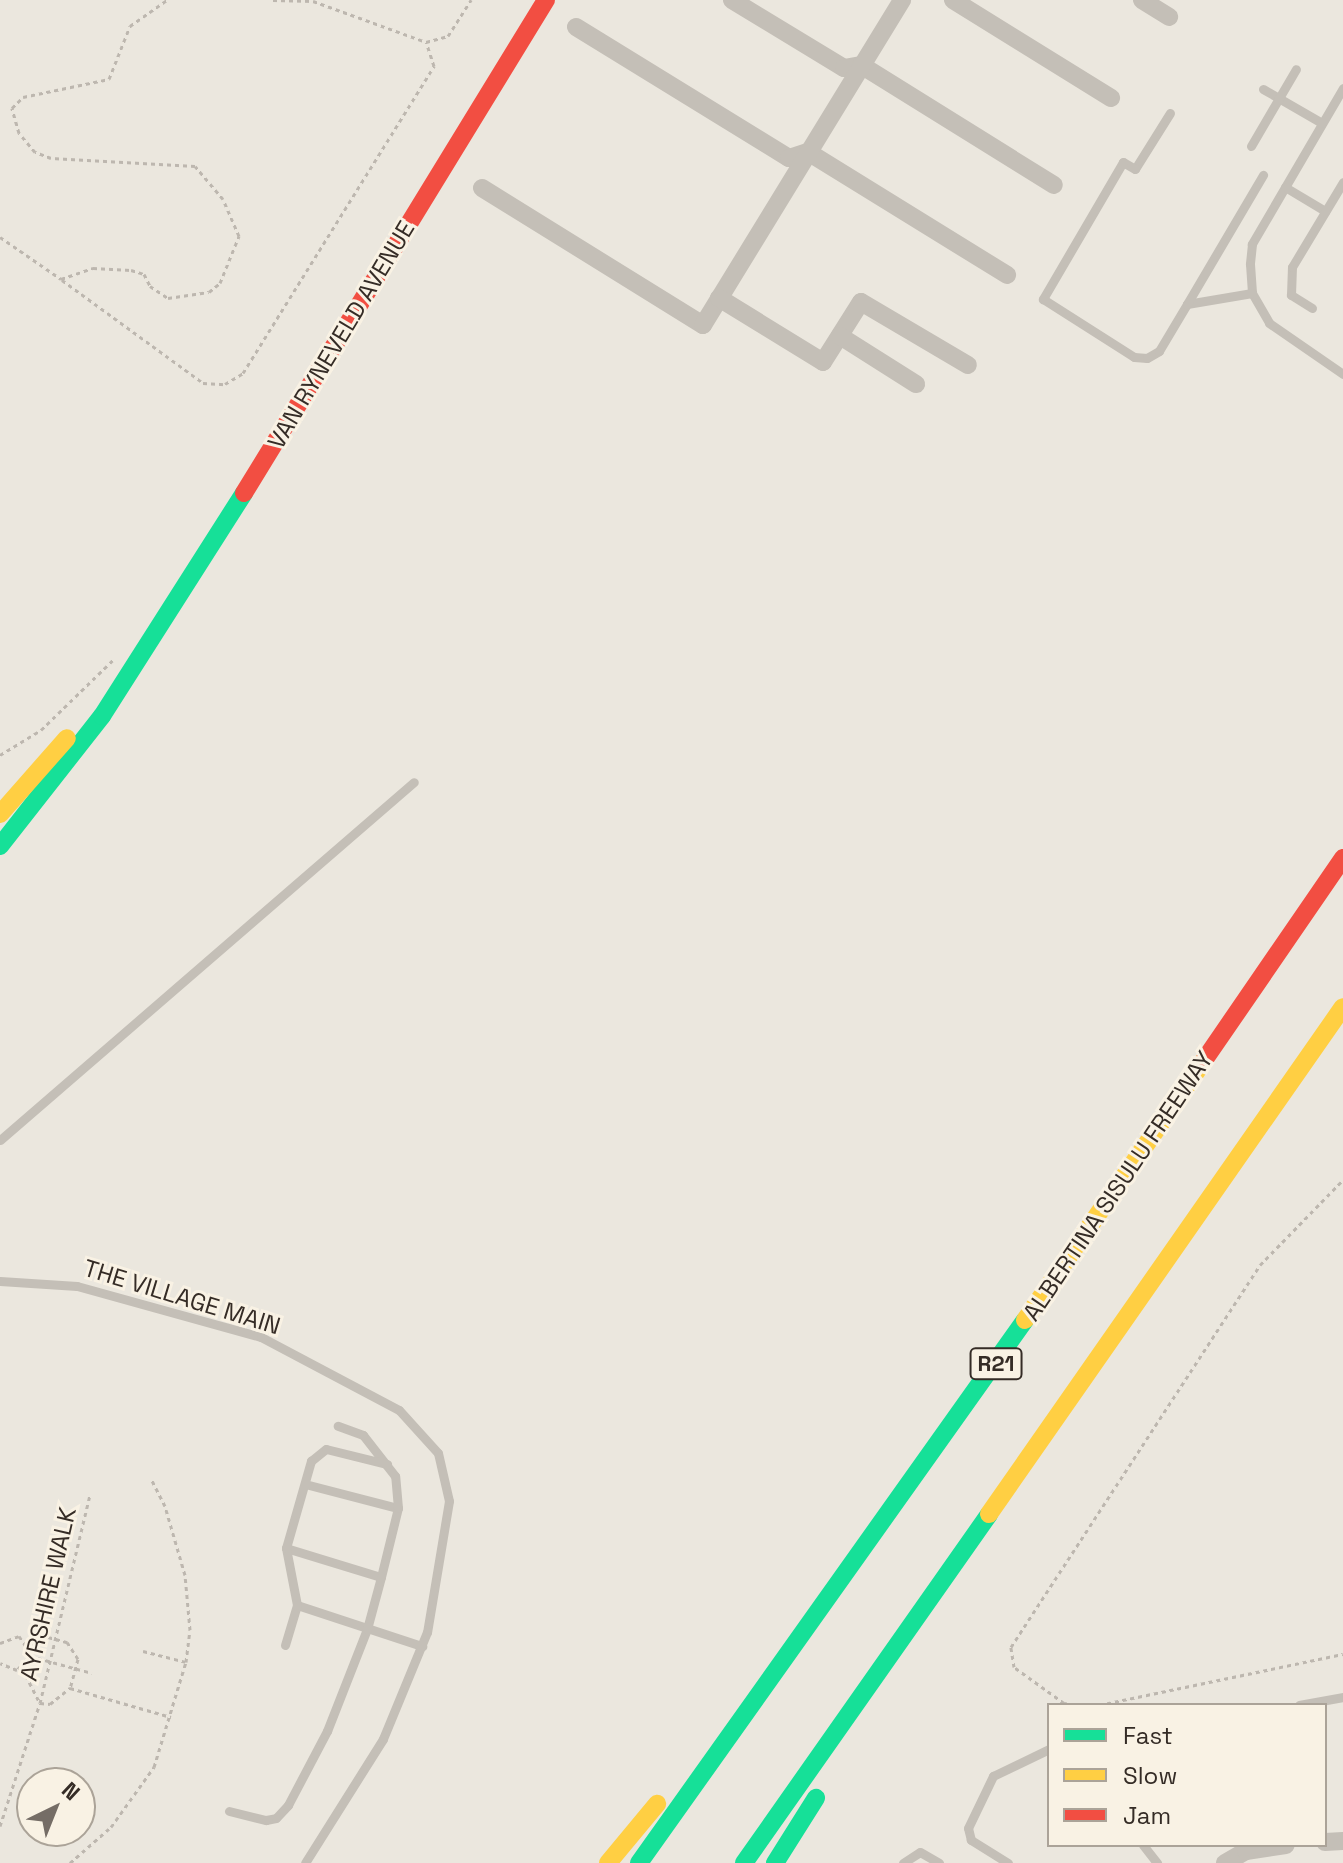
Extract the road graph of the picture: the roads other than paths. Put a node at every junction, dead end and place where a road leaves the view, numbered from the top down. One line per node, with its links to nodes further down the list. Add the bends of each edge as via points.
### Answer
1 (546, 0): 33 (main road, VAN RYNEVELD AVENUE)
2 (732, 0): 8 (street, via 844,68)
3 (902, 0): 8 (street)
4 (953, 0): 12 (street)
5 (1142, 0): 6 (street)
6 (1169, 17)
7 (576, 27): 17 (street, via 789,158)
8 (861, 65): 17 (street); 20 (street)
9 (1296, 69): 13 (lane)
10 (1343, 88): 15 (lane)
11 (1263, 89): 13 (lane)
12 (1111, 98)
13 (1279, 98): 15 (lane); 16 (lane)
14 (1170, 113): 27 (lane, via 1135,169 1123,162 1043,299 1134,357 1147,358 1159,351)
15 (1322, 123): 21 (lane)
16 (1251, 146)
17 (808, 152): 24 (street); 26 (street)
18 (1263, 175): 27 (lane)
19 (1343, 182): 23 (lane)
20 (1054, 185)
21 (1285, 187): 23 (lane); 25 (lane, via 1252,244)
22 (482, 188): 26 (street, via 703,325)
23 (1325, 211): 28 (lane, via 1292,267 1291,295)
24 (1007, 275)
25 (1252, 293): 27 (lane); 31 (lane, via 1285,339)
26 (719, 298): 29 (street, via 823,362)
27 (1187, 304)
28 (1312, 308)
29 (840, 336): 30 (street, via 861,302); 32 (street)
30 (968, 365)
31 (1343, 374)
32 (916, 384)
33 (133, 667): 35 (main road, VAN RYNEVELD AVENUE); 36 (main road, VAN RYNEVELD AVENUE)
34 (414, 782): 40 (lane)
35 (0, 814)
36 (0, 846)
37 (1343, 858): 47 (main road, ALBERTINA SISULU FREEWAY / R21)
38 (1343, 1007): 39 (main road)
39 (1266, 1119): 55 (main road, via 1205,1224); 64 (main road)
40 (0, 1140)
41 (3, 1280): 52 (lane, THE VILLAGE MAIN, via 77,1286 261,1337 416,1424 441,1459 449,1501)
42 (338, 1426): 43 (lane, via 363,1435)
43 (387, 1464): 44 (lane, via 326,1449 311,1461); 45 (lane, via 395,1476)
44 (305, 1484): 45 (lane); 46 (lane)
45 (398, 1508): 48 (lane)
46 (286, 1548): 48 (lane); 49 (lane)
47 (850, 1568): 62 (main road); 63 (main road, ALBERTINA SISULU FREEWAY / R21)
48 (381, 1577): 50 (lane)
49 (297, 1605): 50 (lane); 51 (lane)
50 (367, 1629): 52 (lane); 58 (lane, via 311,1765 288,1805 266,1820)
51 (285, 1645)
52 (422, 1646): 61 (lane, THE VILLAGE MAIN, via 383,1739)
53 (1343, 1697): 54 (lane)
54 (1310, 1703)
55 (871, 1718)
56 (1047, 1750): 68 (lane, via 993,1776 968,1828 971,1840)
57 (829, 1779): 65 (main road)
58 (229, 1811)
59 (1145, 1847): 69 (lane)
60 (1273, 1847): 70 (street, via 1246,1851)
61 (305, 1863)
62 (608, 1863)
63 (639, 1863)
64 (744, 1863)
65 (775, 1863)
66 (903, 1863): 67 (lane, via 920,1852)
67 (939, 1863)
68 (1008, 1863)
69 (1157, 1863)
70 (1225, 1863)

